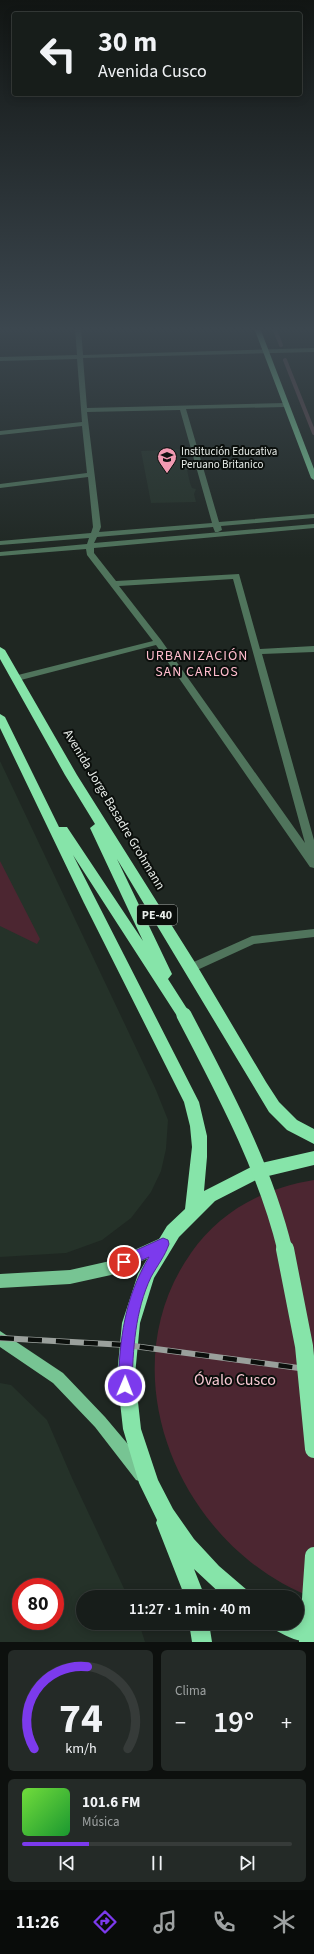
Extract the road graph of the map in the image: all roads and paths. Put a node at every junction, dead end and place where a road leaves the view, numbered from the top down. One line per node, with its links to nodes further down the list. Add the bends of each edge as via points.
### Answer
1 (83, 405): 4 (street)
2 (285, 405): 3 (street); 8 (main road)
3 (182, 408): 4 (street); 11 (street)
4 (84, 410): 5 (street)
5 (85, 424): 6 (street); 7 (street)
6 (0, 433)
7 (91, 475): 9 (street); 13 (street, via 97,527)
8 (314, 478)
9 (0, 486)
10 (314, 516): 11 (street)
11 (215, 524): 13 (street); 14 (street)
12 (314, 526): 14 (street)
13 (95, 534): 15 (street); 16 (street)
14 (219, 534): 16 (street)
15 (0, 543)
16 (90, 545): 17 (street); 18 (street, via 90,553)
17 (0, 554)
18 (113, 584): 19 (street); 22 (street, via 236,576)
19 (158, 642): 23 (street); 28 (street)
20 (314, 649): 22 (street)
21 (0, 650): 23 (highway, Avenida Jorge Basadre Grohmann / PE-40)
22 (257, 652): 27 (street)
23 (17, 678): 25 (highway, Avenida Jorge Basadre Grohmann / PE-40)
24 (0, 717): 26 (highway)
25 (71, 775): 30 (highway, Avenida Jorge Basadre Grohmann / PE-40); 31 (highway)
26 (38, 792): 31 (highway); 34 (highway, via 90,903 191,1102 198,1125 199,1148)
27 (314, 858)
28 (314, 864)
29 (314, 933): 30 (street, via 252,940)
30 (191, 968): 32 (highway, Avenida Jorge Basadre Grohmann / PE-40, via 274,1107 292,1125)
31 (184, 1015): 38 (highway, bridge, via 245,1136 279,1228 303,1335 311,1395)
32 (314, 1137)
33 (314, 1158): 34 (highway, via 293,1160 257,1170 223,1187)
34 (193, 1210): 35 (highway)
35 (163, 1244): 36 (main road, via 111,1268 70,1277); 39 (highway, via 146,1274 133,1308 126,1345 125,1386 131,1429)
36 (0, 1281)
37 (0, 1338): 39 (main road, via 58,1378 100,1422)
38 (314, 1449)
39 (148, 1482): 40 (highway)
40 (158, 1501): 42 (highway); 43 (highway, via 183,1542 217,1579)
41 (314, 1556): 48 (highway, bridge)
42 (192, 1590)
43 (231, 1590)
44 (200, 1630): 47 (highway)
45 (296, 1630): 46 (highway)
46 (314, 1637)
47 (202, 1642)
48 (308, 1642)

